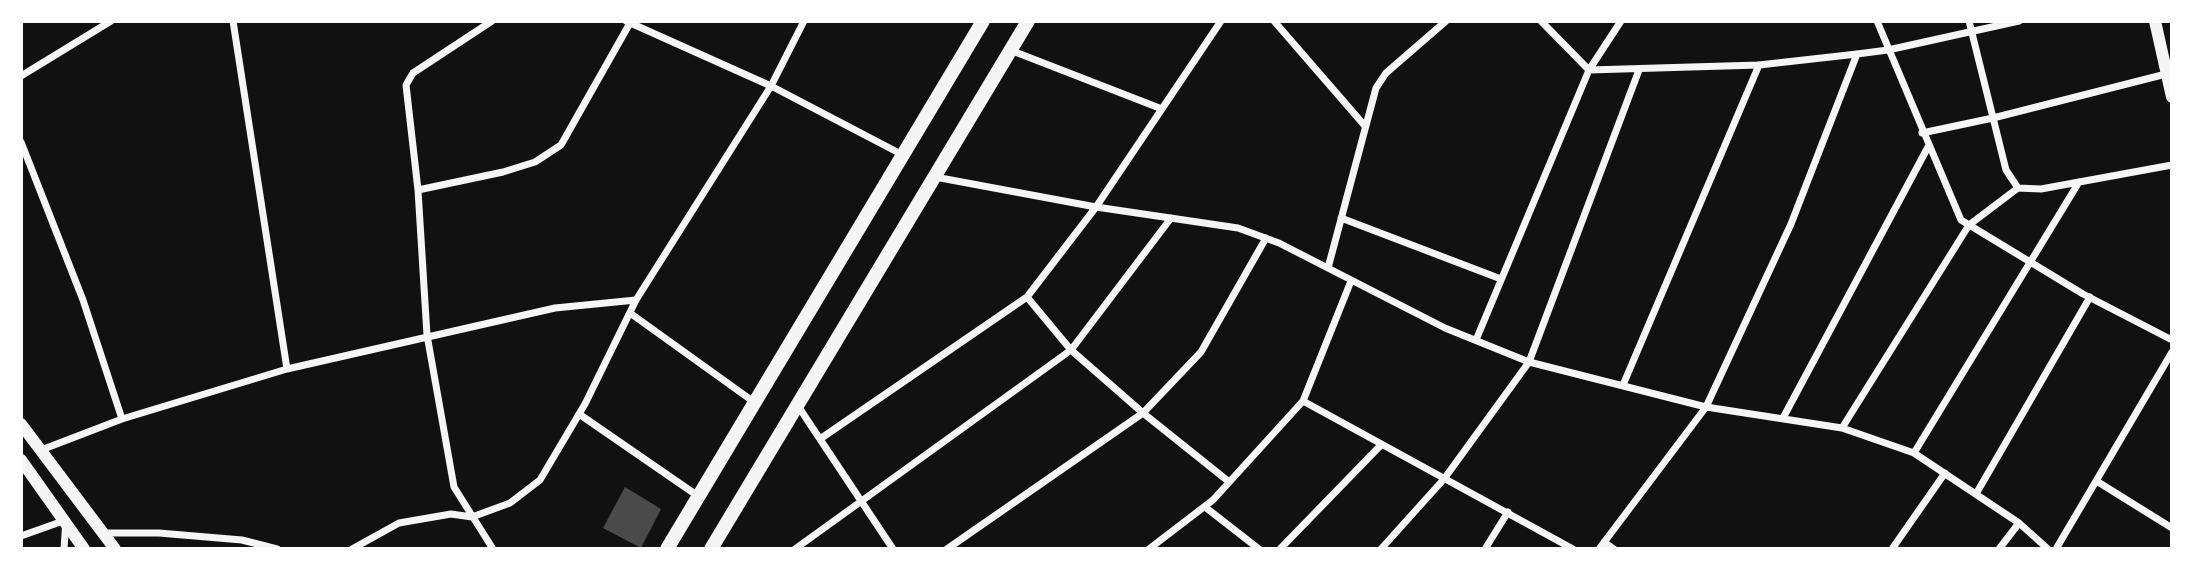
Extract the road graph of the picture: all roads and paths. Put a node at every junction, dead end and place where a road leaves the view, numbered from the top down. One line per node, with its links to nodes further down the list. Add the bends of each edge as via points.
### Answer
1 (111, 21): 26 (street)
2 (233, 21): 60 (street)
3 (492, 21): 40 (street, via 413,73 406,85)
4 (804, 21): 27 (street)
5 (983, 21): 35 (main road)
6 (1028, 21): 19 (main road)
7 (1221, 21): 29 (street)
8 (1274, 21): 31 (street)
9 (1446, 21): 31 (street, via 1386,73 1376,88)
10 (1541, 21): 23 (street)
11 (1620, 21): 12 (street); 23 (street)
12 (1630, 21)
13 (1877, 21): 20 (street)
14 (1969, 21): 18 (street)
15 (2019, 21): 18 (street)
16 (2155, 21): 25 (main road)
17 (628, 22): 27 (street); 40 (street, via 561,145 535,162)
18 (1971, 30): 20 (street); 30 (street)
19 (1010, 50): 29 (street); 37 (main road)
20 (1888, 50): 21 (street); 32 (street)
21 (1857, 54): 22 (street); 65 (street, via 1791,224)
22 (1759, 65): 24 (street); 61 (street)
23 (1588, 70): 24 (street); 48 (street)
24 (1639, 70): 59 (street)
25 (2166, 74): 28 (main road); 30 (street)
26 (21, 76)
27 (771, 86): 35 (street); 52 (street)
28 (2172, 97)
29 (1162, 109): 41 (street)
30 (1993, 118): 32 (street); 39 (street, via 2006,170)
31 (1365, 126): 43 (street)
32 (1922, 133): 34 (street)
33 (21, 142): 69 (street, via 83,300)
34 (1928, 147): 44 (street, via 1961,220); 68 (street)
35 (901, 154): 63 (main road)
36 (2172, 165): 38 (street)
37 (934, 177): 41 (street); 64 (main road)
38 (2079, 182): 39 (street); 46 (street)
39 (2018, 188): 44 (street)
40 (418, 190): 54 (street)
41 (1096, 207): 42 (street); 50 (street)
42 (1171, 218): 45 (street); 57 (street)
43 (1341, 218): 47 (street); 48 (street)
44 (1969, 225): 46 (street); 71 (street)
45 (1266, 238): 47 (street); 66 (street, via 1201,352)
46 (2031, 262): 51 (street); 75 (street)
47 (1328, 268): 49 (street)
48 (1501, 279): 55 (street)
49 (1351, 281): 55 (street); 62 (street)
50 (1027, 297): 57 (street); 72 (street)
51 (2091, 298): 56 (street); 81 (street)
52 (636, 300): 53 (street); 54 (street, via 555,307)
53 (629, 313): 63 (street); 67 (street)
54 (427, 335): 60 (street); 86 (street, via 454,487)
55 (1476, 340): 59 (street)
56 (2172, 340)
57 (1072, 350): 66 (street); 83 (street)
58 (2172, 352): 80 (street)
59 (1529, 362): 61 (street); 78 (street)
60 (287, 369): 69 (street)
61 (1623, 385): 65 (street)
62 (1303, 401): 73 (street); 79 (street)
63 (754, 402): 82 (main road)
64 (797, 405): 72 (street); 102 (main road)
65 (1706, 407): 68 (street); 93 (street)
66 (1143, 413): 79 (street); 105 (street)
67 (579, 414): 82 (street); 86 (street, via 540,480 510,503)
68 (1783, 418): 71 (street)
69 (122, 419): 74 (street)
70 (21, 424): 74 (main road)
71 (1842, 428): 75 (street)
72 (820, 439): 83 (street)
73 (1380, 446): 78 (street); 108 (street)
74 (41, 450): 90 (main road)
75 (1914, 453): 77 (street)
76 (21, 460): 87 (main road)
77 (1945, 473): 81 (street); 113 (street)
78 (1444, 479): 85 (street); 109 (street)
79 (1228, 481): 84 (street)
80 (2098, 482): 89 (street); 116 (street)
81 (1976, 494): 88 (street)
82 (698, 496): 101 (main road)
83 (862, 503): 103 (street); 104 (street)
84 (1205, 507): 106 (street); 107 (street)
85 (1508, 512): 110 (street); 111 (street)
86 (472, 517): 92 (street, via 450,514 399,523); 100 (street)
87 (66, 520): 91 (street); 94 (street); 95 (main road)
88 (2019, 523): 114 (street); 115 (street)
89 (2172, 528)
90 (105, 533): 96 (main road); 97 (street, via 242,540)
91 (21, 537)
92 (368, 542): 98 (street); 99 (street)
93 (1602, 546): 112 (street)
94 (64, 549)
95 (84, 549)
96 (115, 549)
97 (277, 549)
98 (352, 549)
99 (362, 549)
100 (493, 549)
101 (667, 549)
102 (711, 549)
103 (794, 549)
104 (893, 549)
105 (947, 549)
106 (1149, 549)
107 (1259, 549)
108 (1280, 549)
109 (1381, 549)
110 (1485, 549)
111 (1573, 549)
112 (1614, 549)
113 (1892, 549)
114 (1999, 549)
115 (2048, 549)
116 (2056, 549)

